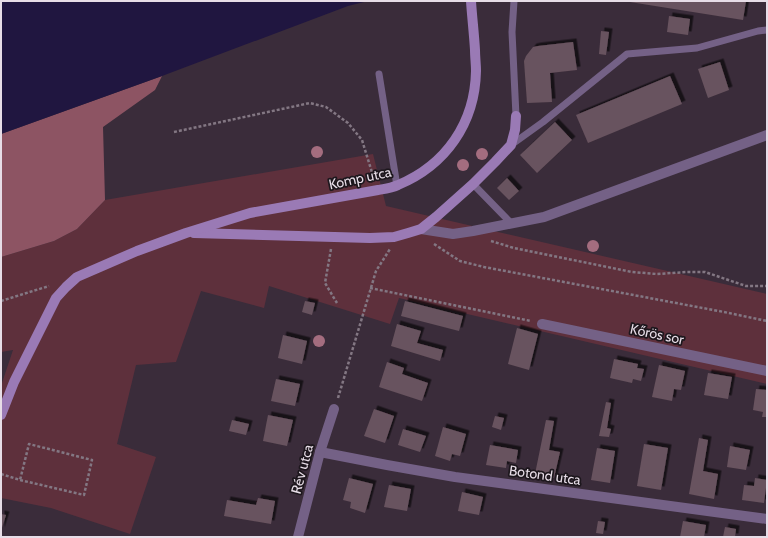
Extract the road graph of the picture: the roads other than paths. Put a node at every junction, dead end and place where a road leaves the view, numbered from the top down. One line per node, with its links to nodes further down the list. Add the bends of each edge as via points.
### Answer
1 (471, 1): 9 (main road, Komp utca, via 476,71 466,119 453,142 434,163)
2 (514, 1): 5 (lane, via 512,32)
3 (767, 30): 7 (lane, via 698,48 627,54)
4 (379, 74): 9 (lane)
5 (516, 116): 7 (main road, Komp utca)
6 (767, 135): 10 (street, via 544,217)
7 (511, 145): 8 (main road, Komp utca)
8 (472, 184): 10 (lane); 11 (main road, Komp utca)
9 (397, 186): 12 (main road, Komp utca, via 250,213)
10 (512, 224): 11 (street, via 453,234)
11 (421, 228): 12 (main road, Komp utca, via 394,237 370,238)
12 (186, 233): 16 (main road, Komp utca, via 77,277 66,287 56,298 47,315)
13 (542, 324): 14 (street, Kőrös sor)
14 (767, 371)
15 (334, 410): 17 (street, Rév utca)
16 (2, 412)
17 (320, 452): 18 (street, Botond utca, via 455,477); 19 (street, Rév utca)
18 (767, 519)
19 (298, 537)

